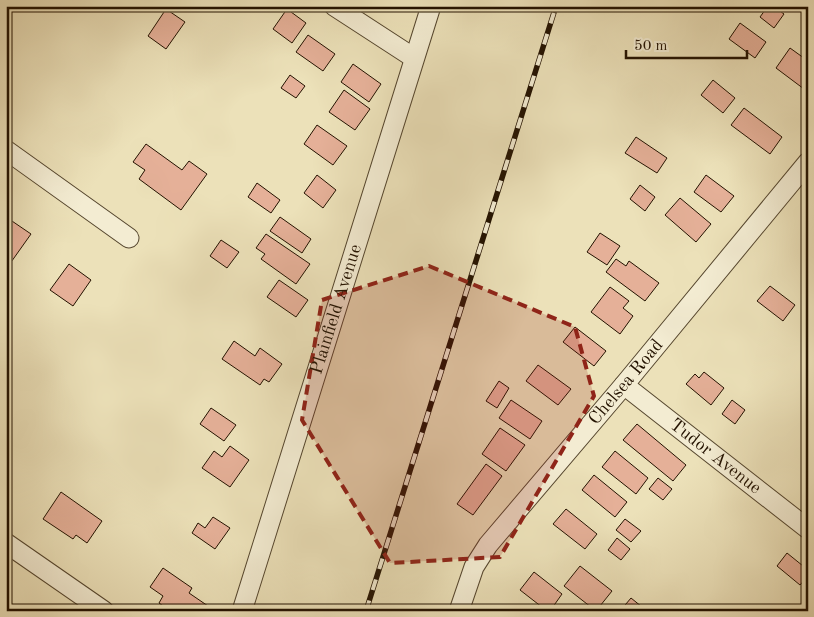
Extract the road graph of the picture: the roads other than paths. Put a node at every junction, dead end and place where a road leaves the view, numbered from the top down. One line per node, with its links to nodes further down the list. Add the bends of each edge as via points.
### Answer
1 (334, 6): 3 (street)
2 (431, 6): 3 (street, Plainfield Avenue)
3 (414, 58): 11 (street, Plainfield Avenue)
4 (6, 150): 6 (street)
5 (808, 162): 7 (street, Chelsea Road)
6 (129, 238)
7 (624, 385): 8 (street, Tudor Avenue); 12 (street, Chelsea Road, via 488,545 474,568)
8 (808, 529)
9 (6, 543): 10 (street)
10 (104, 611)
11 (242, 611)
12 (459, 611)

